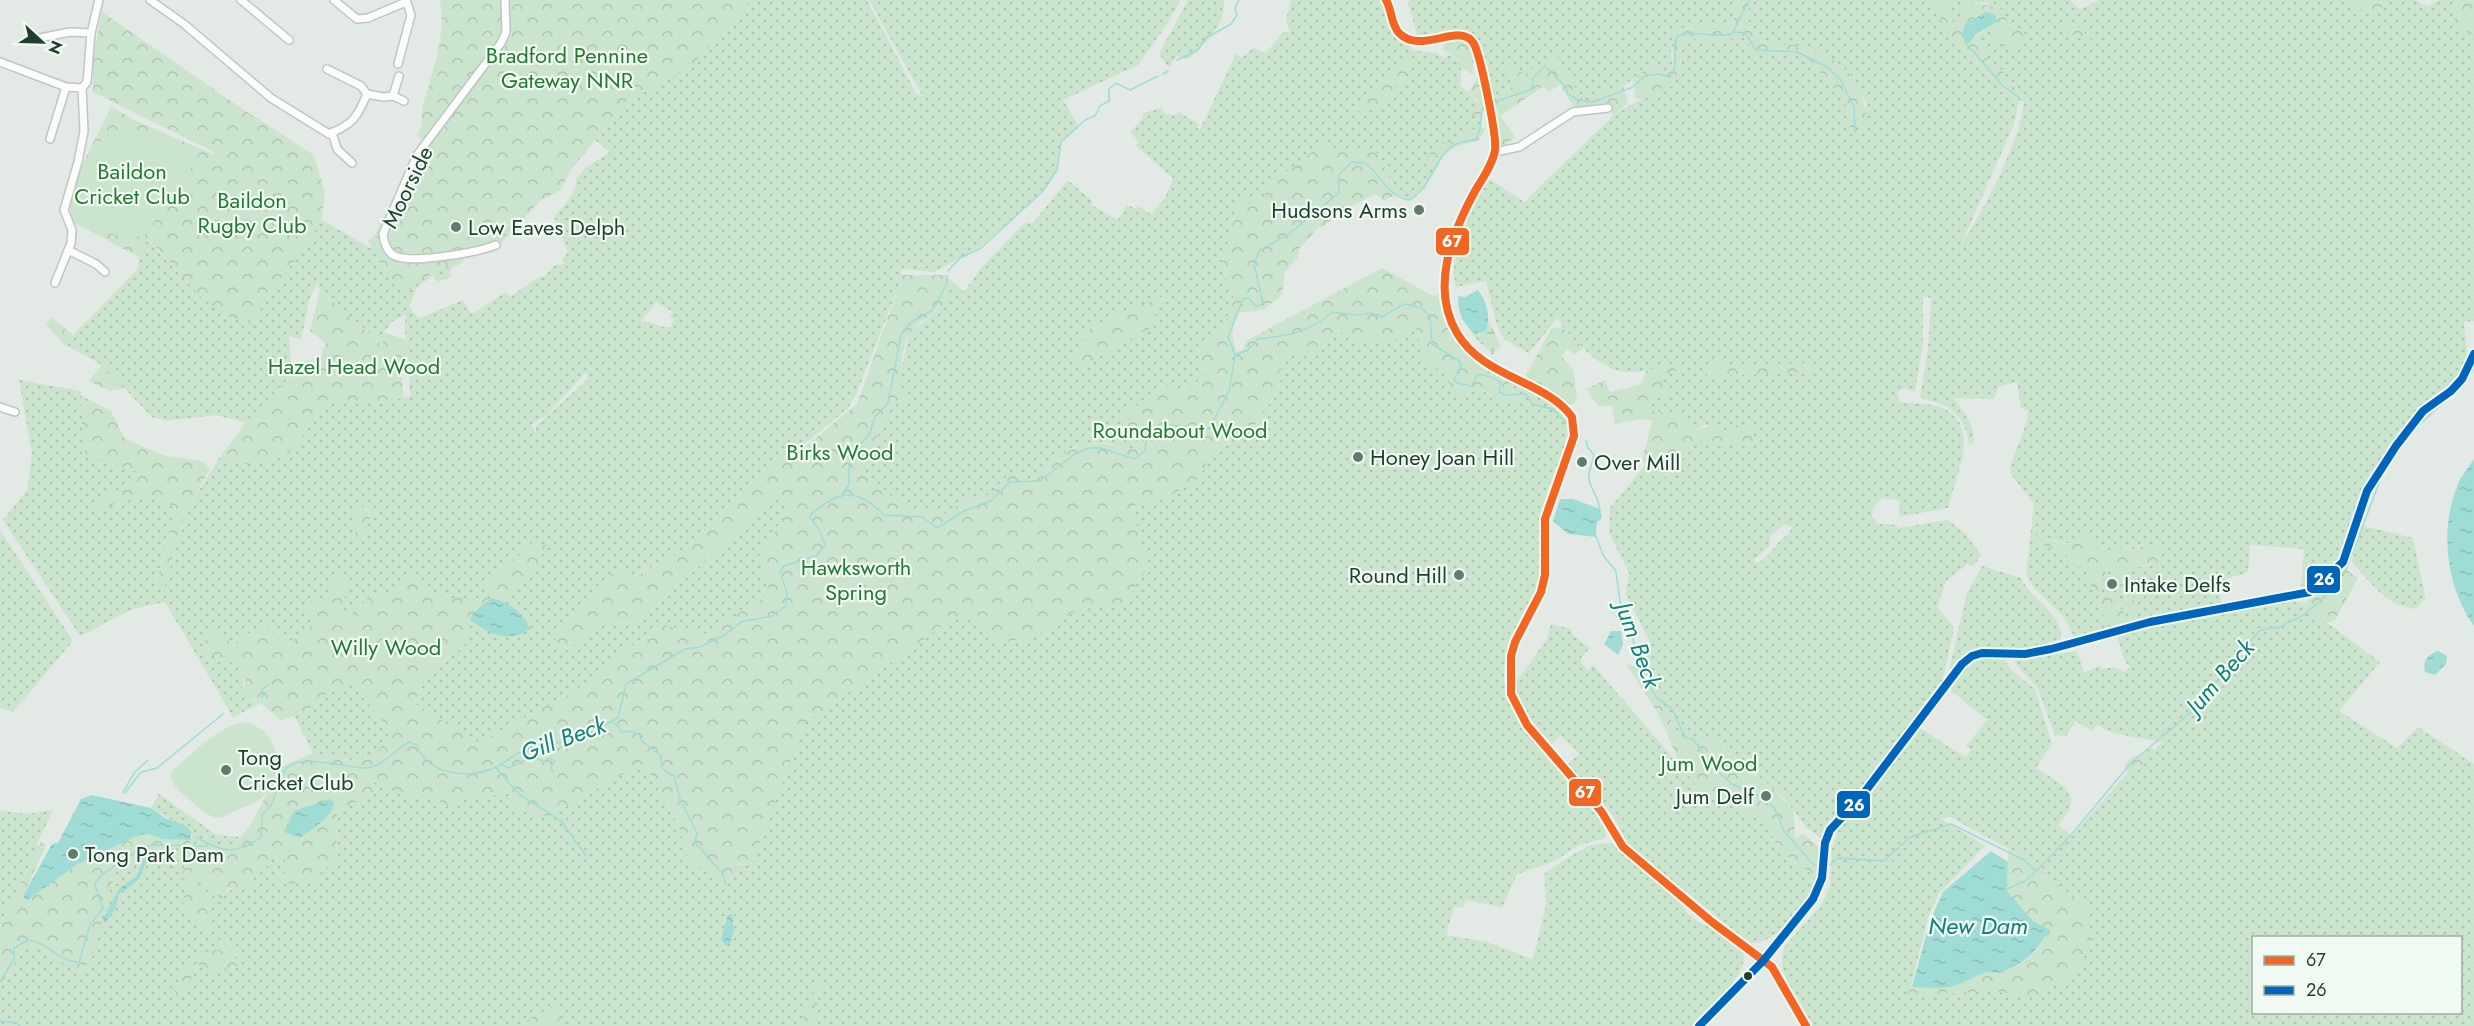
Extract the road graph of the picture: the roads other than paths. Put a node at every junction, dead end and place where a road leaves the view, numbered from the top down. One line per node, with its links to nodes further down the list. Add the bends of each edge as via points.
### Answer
1 (99, 0): 8 (street)
2 (150, 0): 21 (street, via 271,98 328,134)
3 (241, 0): 10 (street)
4 (334, 0): 7 (street, via 357,19)
5 (505, 0): 25 (street, Moorside, via 506,32 501,43 417,155 383,234 394,255 415,260 472,253)
6 (1386, 0): 23 (street, via 1396,29 1406,38 1429,42 1459,34 1470,39 1488,99)
7 (406, 1): 12 (street, via 411,15)
8 (91, 33): 9 (street, via 70,32); 16 (street, via 87,82)
9 (40, 38)
10 (289, 40)
11 (0, 62): 15 (street)
12 (399, 64)
13 (327, 69): 17 (street, via 361,86)
14 (399, 76): 18 (street)
15 (66, 87): 16 (street); 22 (street)
16 (82, 88): 26 (street, via 84,131 64,210 72,230)
17 (367, 94): 18 (street); 21 (street, via 355,120)
18 (393, 96): 19 (street)
19 (404, 101)
20 (1608, 108): 23 (street, via 1573,112 1520,147)
21 (332, 132): 24 (street, via 337,149)
22 (50, 139)
23 (1495, 152): 32 (street, via 1465,213 1448,260 1443,292 1449,318 1467,347 1506,376 1559,402 1574,425 1574,436 1545,519 1545,575 1541,592 1511,656 1511,694 1527,725 1601,811 1623,847)
24 (352, 163)
25 (496, 245)
26 (68, 250): 27 (street); 28 (street)
27 (105, 272)
28 (55, 283)
29 (2474, 354): 32 (street, via 2462,379 2414,421 2373,481 2343,562 2319,586 2298,596 2150,622 2051,649 1972,656 1862,797 1830,830 1819,889)
30 (0, 407): 31 (street)
31 (15, 412)
32 (1763, 961): 33 (street); 34 (street, via 1777,975)
33 (1699, 1026)
34 (1806, 1026)

